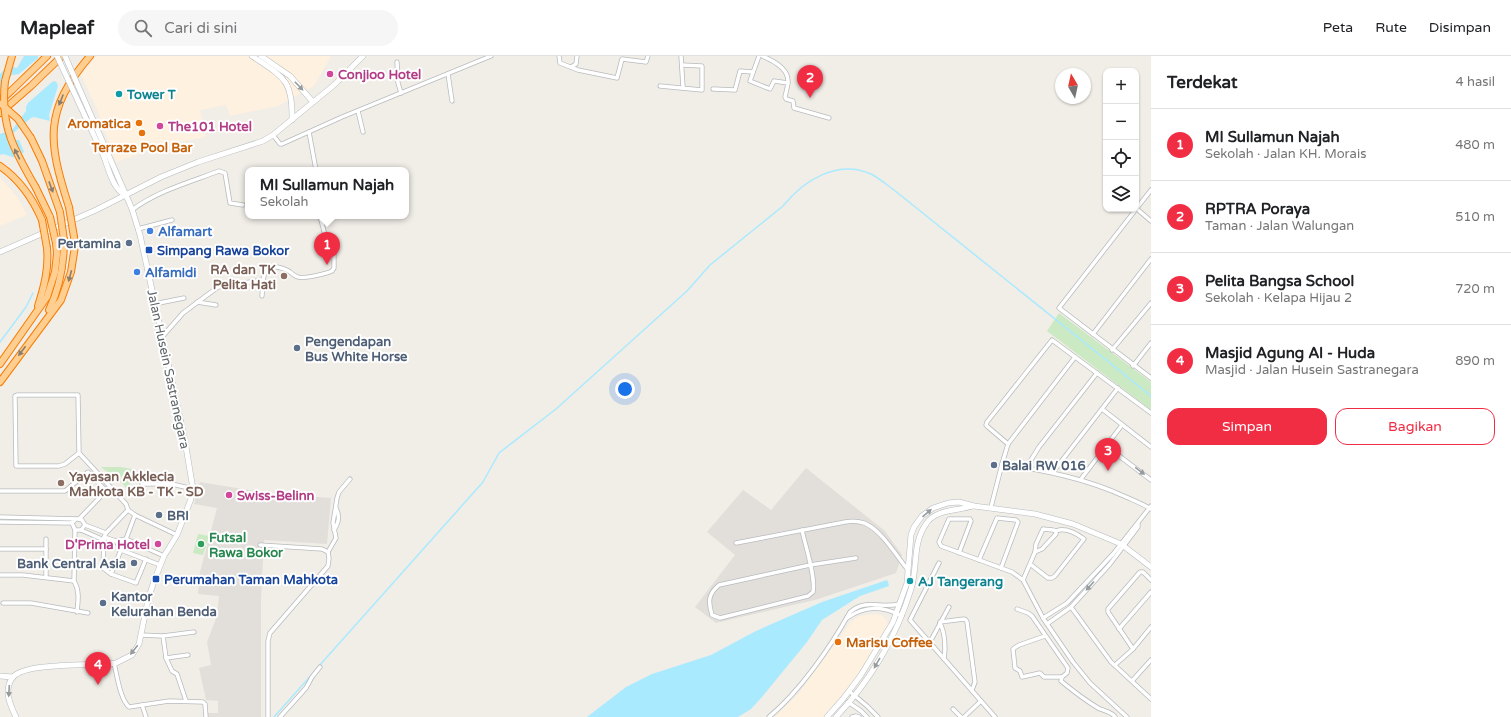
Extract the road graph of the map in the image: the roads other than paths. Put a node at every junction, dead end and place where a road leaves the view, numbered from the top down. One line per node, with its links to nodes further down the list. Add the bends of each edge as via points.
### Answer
1 (12, 56): 61 (highway, one-way to 1, bridge, via 47,297 52,282 56,243 50,217 14,147 4,116 5,81)
2 (47, 56): 26 (highway)
3 (57, 56): 35 (main road, Jalan Husein Sastranegara, bridge)
4 (64, 56): 29 (highway); 35 (main road, Jalan Husein Sastranegara, bridge)
5 (90, 56): 62 (highway, one-way to 62, bridge, via 70,81 58,107 54,125 54,154 69,207 74,237 68,282 61,300)
6 (252, 56): 31 (main road, via 286,82 292,98)
7 (261, 56): 27 (main road, one-way to 27, via 290,76)
8 (363, 56): 27 (main road, via 345,75)
9 (491, 56): 19 (street)
10 (559, 56): 17 (street, via 560,63)
11 (577, 56): 17 (street, via 576,64)
12 (648, 56): 17 (street, via 646,62 622,60 617,78)
13 (682, 56): 16 (street)
14 (764, 56): 18 (street); 20 (street, via 783,69)
15 (397, 62): 24 (street)
16 (682, 65): 22 (street); 22 (street, via 703,67 702,89)
17 (570, 67)
18 (753, 72): 20 (street, via 750,81 770,89 774,81); 23 (street, via 740,71 735,90)
19 (448, 74): 25 (street); 28 (street)
20 (788, 83): 30 (street, via 785,97 793,101 794,108)
21 (660, 86): 22 (street)
22 (683, 87)
23 (714, 89)
24 (400, 91)
25 (452, 101)
26 (0, 102): 62 (highway, one-way to 62, bridge, via 18,119 31,138 60,212 64,240 61,280)
27 (312, 102): 31 (main road)
28 (358, 110): 32 (street); 33 (street)
29 (0, 113)
30 (829, 118)
31 (292, 120): 34 (main road)
32 (309, 132): 34 (street, via 283,144); 37 (street)
33 (363, 132)
34 (273, 136): 39 (main road, via 198,162)
35 (106, 156): 38 (main road, Jalan Husein Sastranegara); 41 (main road, Jalan Husein Sastranegara, via 116,186 120,193)
36 (0, 166): 61 (highway, bridge, via 25,189 42,220 48,260 45,284)
37 (315, 167)
38 (121, 184): 39 (main road); 41 (main road, Jalan Husein Sastranegara)
39 (136, 189): 41 (main road); 45 (main road, via 131,197)
40 (1151, 190): 44 (street)
41 (126, 195): 42 (main road); 45 (main road, Jalan Husein Sastranegara)
42 (112, 202): 45 (main road, via 123,202); 52 (main road)
43 (242, 205): 45 (street, via 230,203 225,173 219,171)
44 (1139, 206)
45 (131, 208): 51 (main road, Jalan Husein Sastranegara)
46 (1139, 211): 50 (street)
47 (1135, 212): 63 (street, via 1059,308)
48 (321, 219): 54 (street, via 326,239 334,251 334,268 331,272 299,278 290,271 270,266 266,268)
49 (172, 220): 51 (street)
50 (1151, 220)
51 (138, 229): 59 (main road, Jalan Husein Sastranegara)
52 (0, 252)
53 (1151, 258): 63 (street)
54 (263, 280): 55 (street); 57 (street, via 220,286)
55 (262, 296)
56 (184, 298): 59 (street)
57 (198, 302): 60 (street); 64 (street, via 183,313)
58 (1151, 303): 66 (street)
59 (154, 304): 64 (main road, Jalan Husein Sastranegara)
60 (216, 305)
61 (35, 313): 68 (highway)
62 (45, 321): 72 (highway, one-way to 72)
63 (1093, 334): 66 (street)
64 (162, 337): 88 (main road, Jalan Husein Sastranegara)
65 (1151, 344): 69 (street)
66 (1112, 350): 69 (street)
67 (1075, 357): 70 (street); 77 (street); 77 (street, via 1054,340 1050,341 987,422 986,425)
68 (0, 364)
69 (1133, 366): 71 (street)
70 (1097, 373): 73 (street); 82 (street, via 1039,447)
71 (1151, 378)
72 (0, 382)
73 (1118, 388): 74 (street); 75 (street)
74 (1102, 410): 76 (street); 83 (street)
75 (1151, 413)
76 (1122, 425): 78 (street); 79 (street)
77 (1008, 444): 81 (street)
78 (1106, 446): 85 (street); 86 (street, one-way to 86)
79 (1151, 447)
80 (79, 453): 80 (street, via 59,466 16,466 15,396 78,395); 93 (street, via 126,504)
81 (1002, 464): 82 (street); 91 (street)
82 (1026, 468): 83 (street)
83 (1053, 472): 85 (street)
84 (350, 479): 115 (street, via 337,498 336,508 339,514 334,530 336,538)
85 (1081, 479): 92 (street)
86 (1151, 480)
87 (142, 484): 88 (street, via 172,484)
88 (193, 489): 104 (main road, Jalan Husein Sastranegara, via 192,499)
89 (0, 491): 96 (street, via 65,492 88,472 106,491)
90 (974, 506): 91 (main road); 130 (main road, via 942,512 926,523 917,543); 130 (main road, one-way to 90, via 911,535 922,516 933,508 948,503 959,502)
91 (991, 507): 111 (main road, via 1035,514 1073,524)
92 (1150, 508): 111 (street)
93 (128, 510): 94 (street); 105 (street)
94 (135, 515): 104 (street); 107 (street)
95 (0, 517): 96 (street)
96 (77, 519): 98 (street); 99 (street, via 84,522)
97 (0, 522): 98 (street)
98 (72, 523): 100 (street)
99 (84, 525): 101 (street); 105 (street)
100 (75, 530): 101 (street); 136 (street)
101 (81, 530): 105 (street)
102 (802, 530): 109 (street); 127 (street); 130 (street, via 854,521 865,523 881,537)
103 (1056, 531): 116 (street, via 1042,549); 116 (street, via 1043,529); 124 (street, via 1073,531 1084,541 1052,578 1048,578)
104 (177, 535): 118 (main road, Jalan Husein Sastranegara)
105 (105, 537): 108 (street); 131 (street, via 102,568)
106 (46, 539): 113 (street)
107 (126, 539): 108 (street); 118 (street)
108 (116, 541): 114 (street)
109 (736, 543)
110 (260, 545): 115 (street, via 322,549)
111 (1123, 545): 122 (street); 125 (street); 128 (main road)
112 (0, 549): 113 (street)
113 (46, 549): 133 (street)
114 (121, 550): 120 (street); 131 (street)
115 (328, 552): 181 (street, via 328,566 270,633)
116 (1035, 552): 124 (street)
117 (959, 554): 117 (street, via 971,520 949,519 940,546); 121 (street)
118 (164, 556): 126 (main road, Jalan Husein Sastranegara)
119 (856, 558): 127 (street)
120 (146, 559): 126 (street); 131 (street, via 136,583)
121 (979, 560): 129 (street); 129 (street, via 997,518 1017,520)
122 (1107, 560): 125 (street); 138 (street)
123 (939, 563): 157 (street, via 910,620)
124 (1030, 564): 134 (street)
125 (1110, 564): 142 (street, one-way to 142)
126 (160, 565): 154 (main road, Jalan Husein Sastranegara, via 150,593)
127 (810, 565): 127 (street, via 814,587 808,596 720,618 712,615 709,598 712,591 719,586)
128 (1151, 566)
129 (1001, 568): 134 (street)
130 (911, 573): 140 (main road); 146 (main road, via 911,588)
131 (111, 574)
132 (0, 575): 133 (street)
133 (46, 577): 136 (street)
134 (1023, 580): 148 (street)
135 (1151, 580): 152 (street, via 1140,572 1108,607 1108,612)
136 (74, 581): 144 (street, via 78,588)
137 (1151, 592): 152 (street)
138 (1067, 602): 142 (street); 148 (street)
139 (3, 603): 144 (street, via 31,603)
140 (901, 604): 146 (main road); 147 (street, via 862,605 850,612)
141 (948, 607): 149 (street)
142 (1071, 607): 150 (street); 164 (street)
143 (1017, 609): 156 (street, via 1032,616)
144 (77, 612): 145 (street)
145 (88, 613)
146 (900, 614): 147 (street, via 871,608); 171 (main road); 173 (main road, one-way to 173, via 899,624)
147 (847, 618): 186 (street, via 812,670 780,708)
148 (1043, 618): 150 (street)
149 (940, 622): 157 (street); 161 (street, via 946,652); 170 (street, via 964,619 967,622 975,682)
150 (1047, 624): 197 (street, via 1088,680)
151 (1151, 627): 158 (street)
152 (1119, 629): 158 (street)
153 (194, 632): 155 (street)
154 (141, 635): 155 (street); 163 (main road, Jalan Husein Sastranegara, one-way to 163, via 132,655)
155 (163, 636): 160 (street)
156 (1045, 636): 168 (street, via 1068,668); 168 (street, via 1013,649 1015,668 1023,677 1040,673 1044,678)
157 (930, 642): 161 (street)
158 (1133, 649): 164 (street)
159 (188, 655): 160 (street)
160 (166, 658): 176 (street, via 172,671 177,674)
161 (944, 659): 170 (street)
162 (1151, 660): 169 (street)
163 (114, 663): 167 (main road, Jalan Husein Sastranegara, via 33,668); 179 (street, via 125,704 129,707)
164 (1115, 665): 169 (street)
165 (320, 667): 185 (street, via 306,688)
166 (0, 676): 167 (main road)
167 (13, 677): 182 (main road, one-way to 182, via 8,700)
168 (1062, 677): 196 (street, via 1061,681 1071,690)
169 (1132, 681): 174 (street)
170 (972, 690): 177 (street)
171 (849, 692): 173 (street); 175 (main road)
172 (1151, 692): 174 (street)
173 (855, 696): 178 (main road); 192 (street)
174 (1149, 697)
175 (843, 699): 178 (street); 187 (main road)
176 (186, 700): 179 (street); 184 (street, via 204,703)
177 (981, 701): 194 (street); 195 (street)
178 (849, 703): 188 (main road); 191 (street)
179 (142, 705): 183 (street)
180 (953, 709): 193 (street)
181 (268, 716)
182 (16, 717)
183 (146, 717)
184 (206, 717)
185 (280, 717)
186 (769, 717)
187 (827, 717)
188 (836, 717)
189 (852, 717): 190 (street)
190 (859, 717)
191 (867, 717)
192 (878, 717)
193 (961, 717)
194 (964, 717)
195 (995, 717)
196 (1115, 717)
197 (1127, 717)

